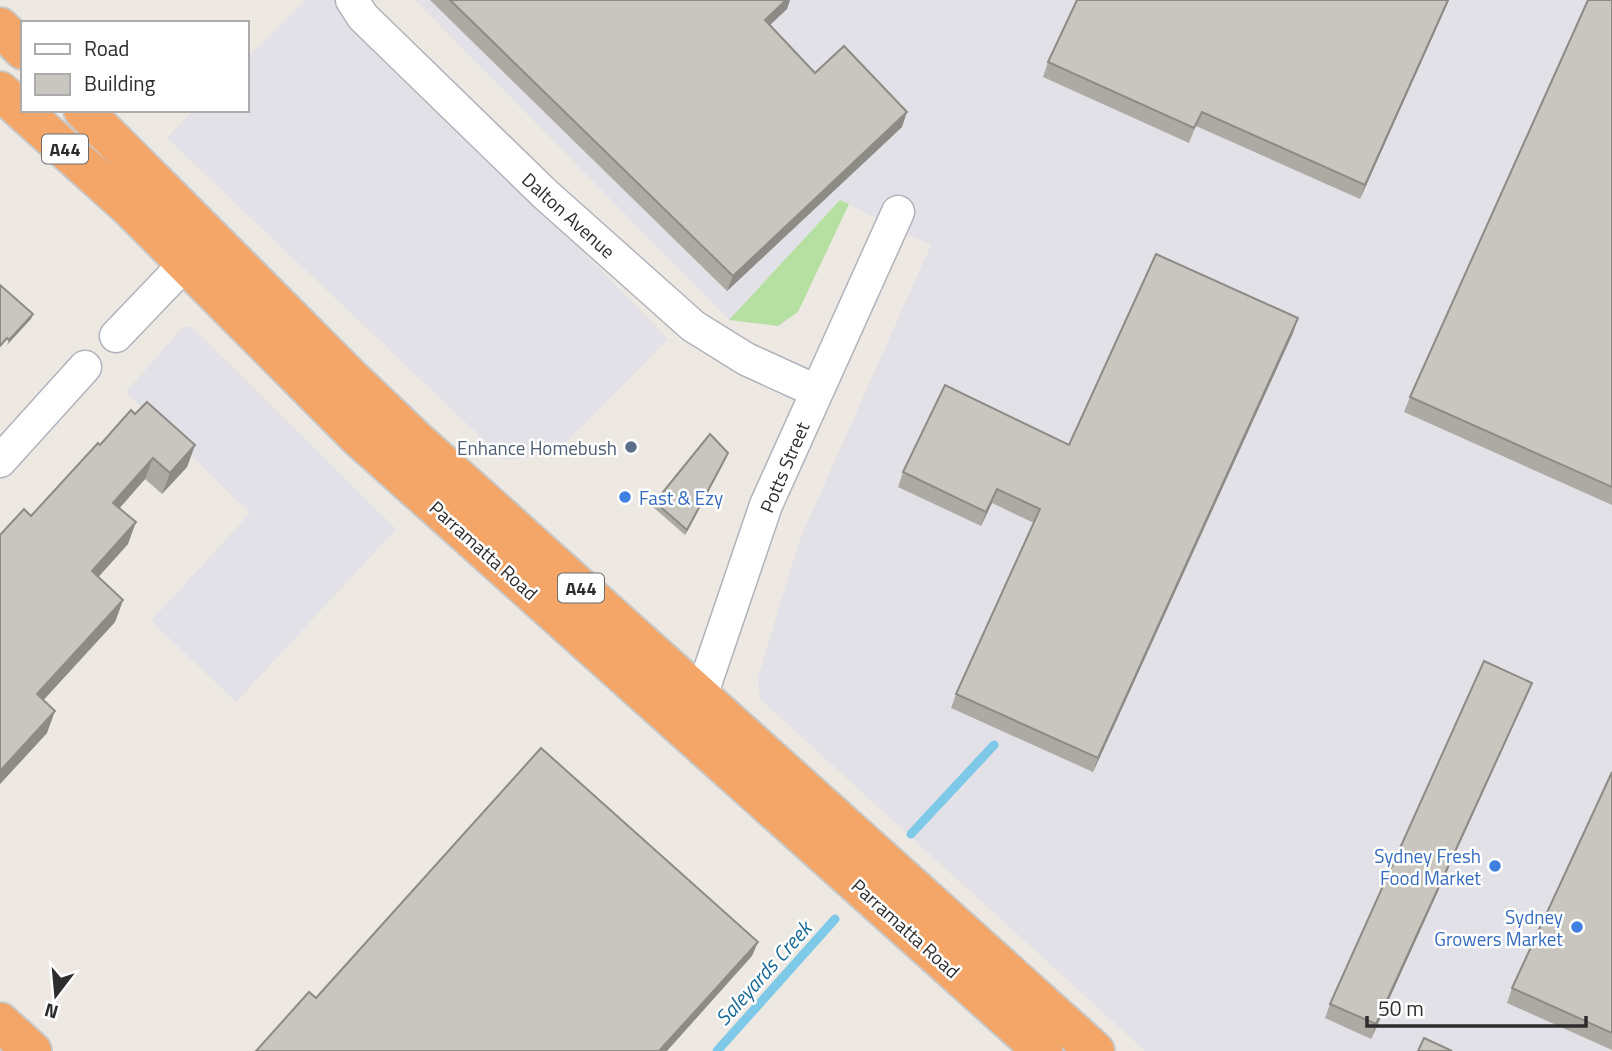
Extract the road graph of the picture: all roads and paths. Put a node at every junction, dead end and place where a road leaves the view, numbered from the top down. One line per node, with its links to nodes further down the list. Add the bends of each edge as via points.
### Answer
1 (357, 8): 12 (street, Dalton Avenue, via 545,194 693,326 746,359)
2 (0, 27): 3 (highway)
3 (21, 48)
4 (0, 91): 5 (highway, Parramatta Road / A44)
5 (21, 110)
6 (23, 112): 9 (highway, Parramatta Road / A44, via 129,207)
7 (85, 112): 9 (highway, Parramatta Road / A44)
8 (898, 212): 12 (street, Potts Street)
9 (197, 251): 10 (street); 14 (highway, Parramatta Road / A44, via 357,436)
10 (116, 336)
11 (85, 367): 13 (street)
12 (816, 391): 14 (street, Potts Street, via 766,505)
13 (0, 461)
14 (689, 709): 16 (highway, Parramatta Road / A44)
15 (0, 1022): 17 (highway)
16 (1036, 1038): 18 (highway, Parramatta Road / A44)
17 (32, 1051)
18 (1095, 1051)

